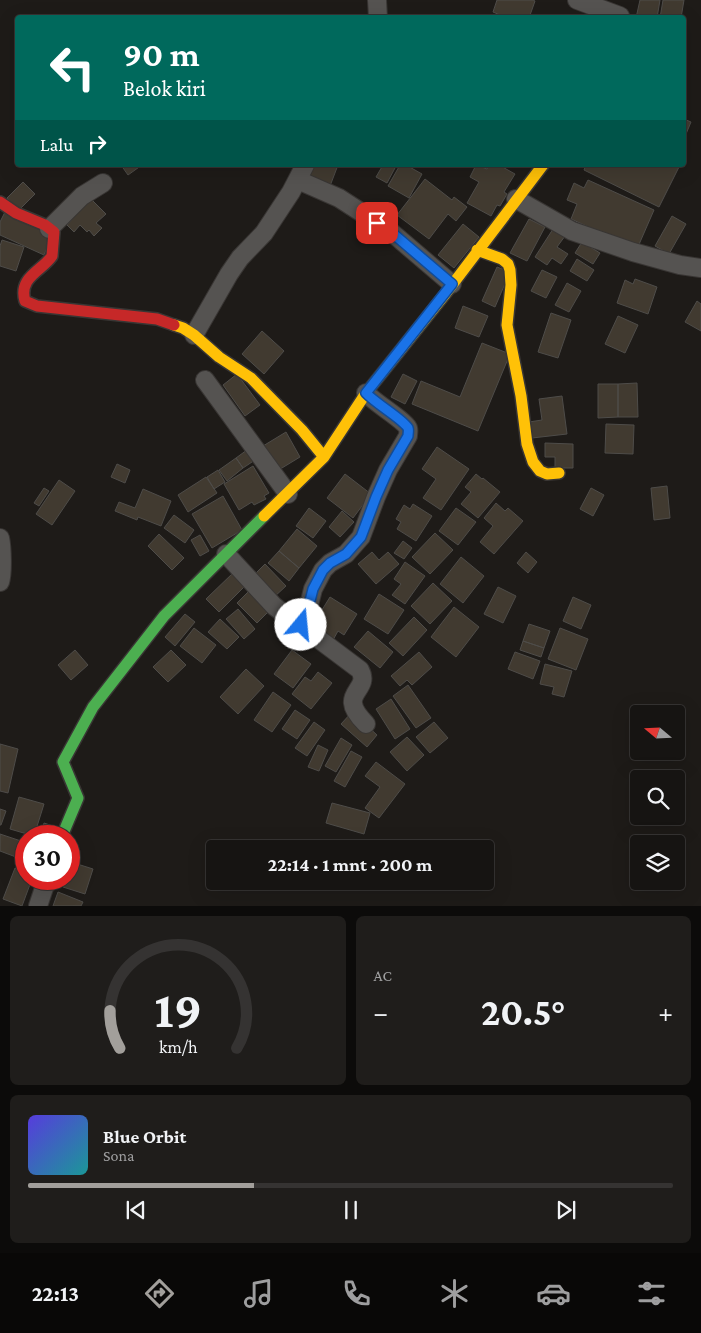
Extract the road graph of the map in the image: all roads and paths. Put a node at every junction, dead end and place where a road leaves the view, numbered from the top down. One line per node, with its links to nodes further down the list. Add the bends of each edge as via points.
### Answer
1 (377, 0): 4 (street)
2 (577, 0): 3 (street)
3 (620, 11)
4 (378, 15)
5 (541, 167): 8 (street)
6 (301, 172): 13 (street, via 390,231); 14 (street, via 264,234 228,274)
7 (103, 182): 10 (street, via 82,196)
8 (516, 199): 11 (street); 12 (street, via 572,231 652,257)
9 (0, 202): 10 (street)
10 (49, 229): 14 (street, via 54,232 51,260 40,266 25,285 23,294 28,303 157,319)
11 (477, 250): 13 (street); 18 (street, via 508,264 511,276 508,326 525,435 537,469 545,474)
12 (701, 268)
13 (452, 284): 16 (street)
14 (194, 335): 17 (street, via 219,357 251,378)
15 (206, 380): 19 (street)
16 (366, 393): 17 (street); 23 (street, via 405,424 408,436 388,470 361,537 346,554 323,570 310,601)
17 (324, 457): 19 (street)
18 (559, 473)
19 (288, 494): 21 (street)
20 (0, 538): 22 (street)
21 (226, 554): 23 (street, via 274,606); 25 (street, via 164,616 93,707 63,762 78,798)
22 (0, 582)
23 (296, 622): 24 (street, via 360,670 363,681 352,705)
24 (366, 724)
25 (67, 825)
26 (43, 890): 27 (street)
27 (38, 906)

